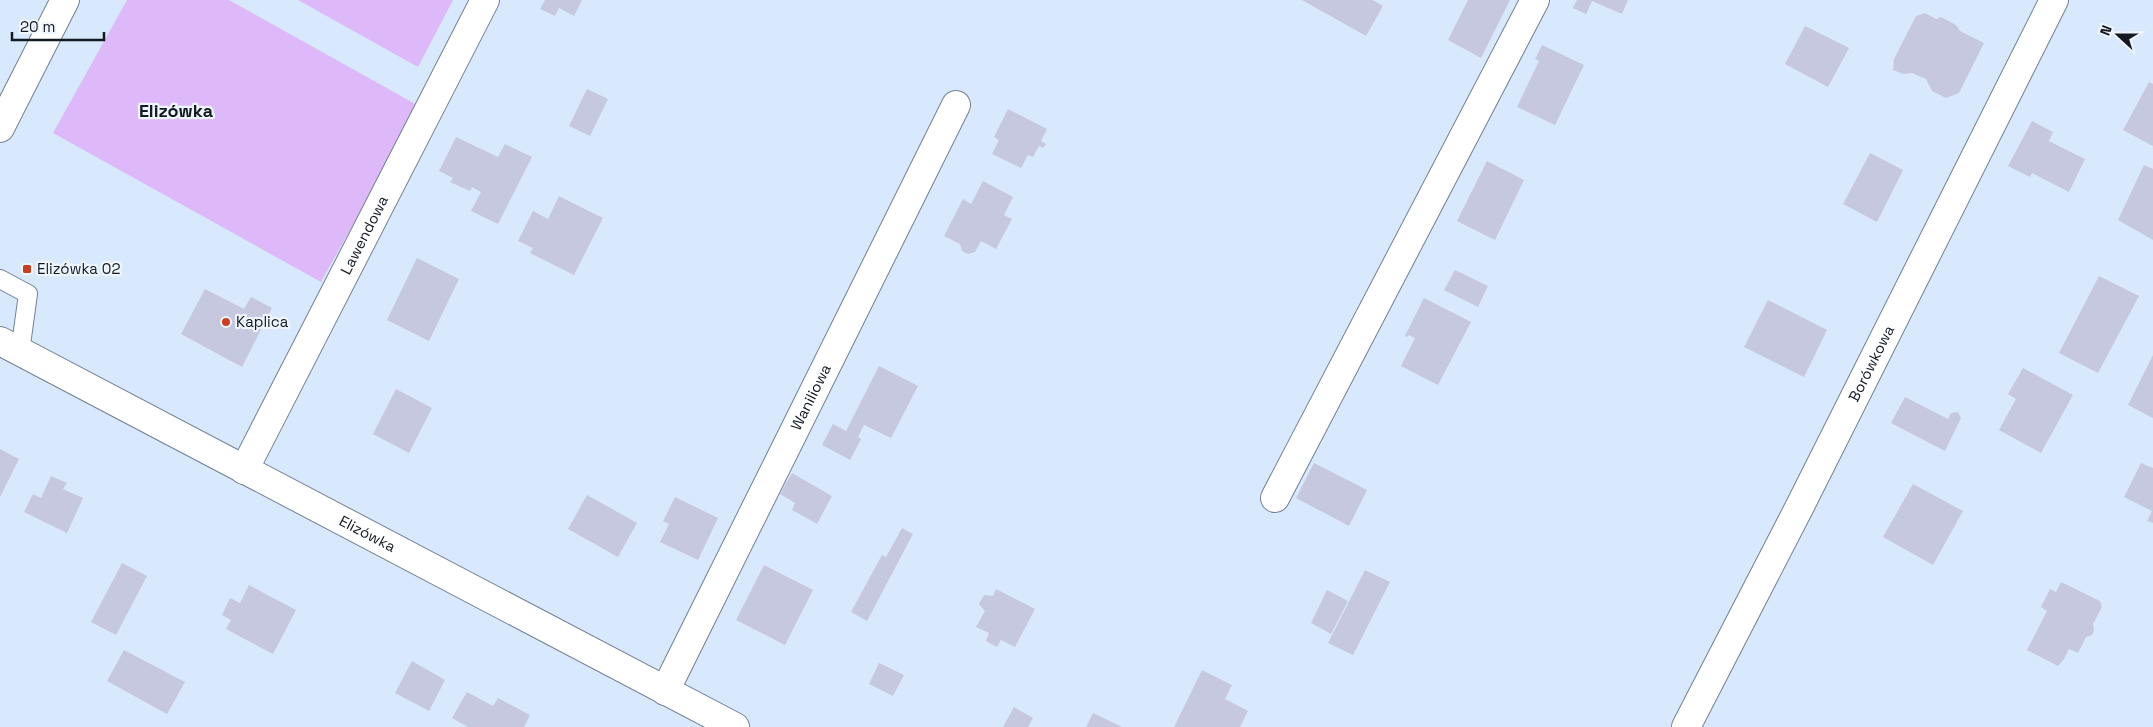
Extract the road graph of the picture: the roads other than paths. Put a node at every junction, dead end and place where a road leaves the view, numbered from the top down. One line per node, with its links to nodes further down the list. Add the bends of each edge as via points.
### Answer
1 (64, 0): 6 (street)
2 (485, 0): 9 (street, Lawendowa)
3 (1535, 0): 10 (street)
4 (2054, 0): 13 (street, Borówkowa)
5 (956, 105): 11 (street, Waniliowa)
6 (0, 128)
7 (0, 279): 8 (lane, via 28,294)
8 (10, 346): 9 (street, Elizówka)
9 (244, 470): 11 (street, Elizówka)
10 (1274, 498)
11 (665, 691): 12 (street, Elizówka)
12 (735, 727)
13 (1686, 727)

